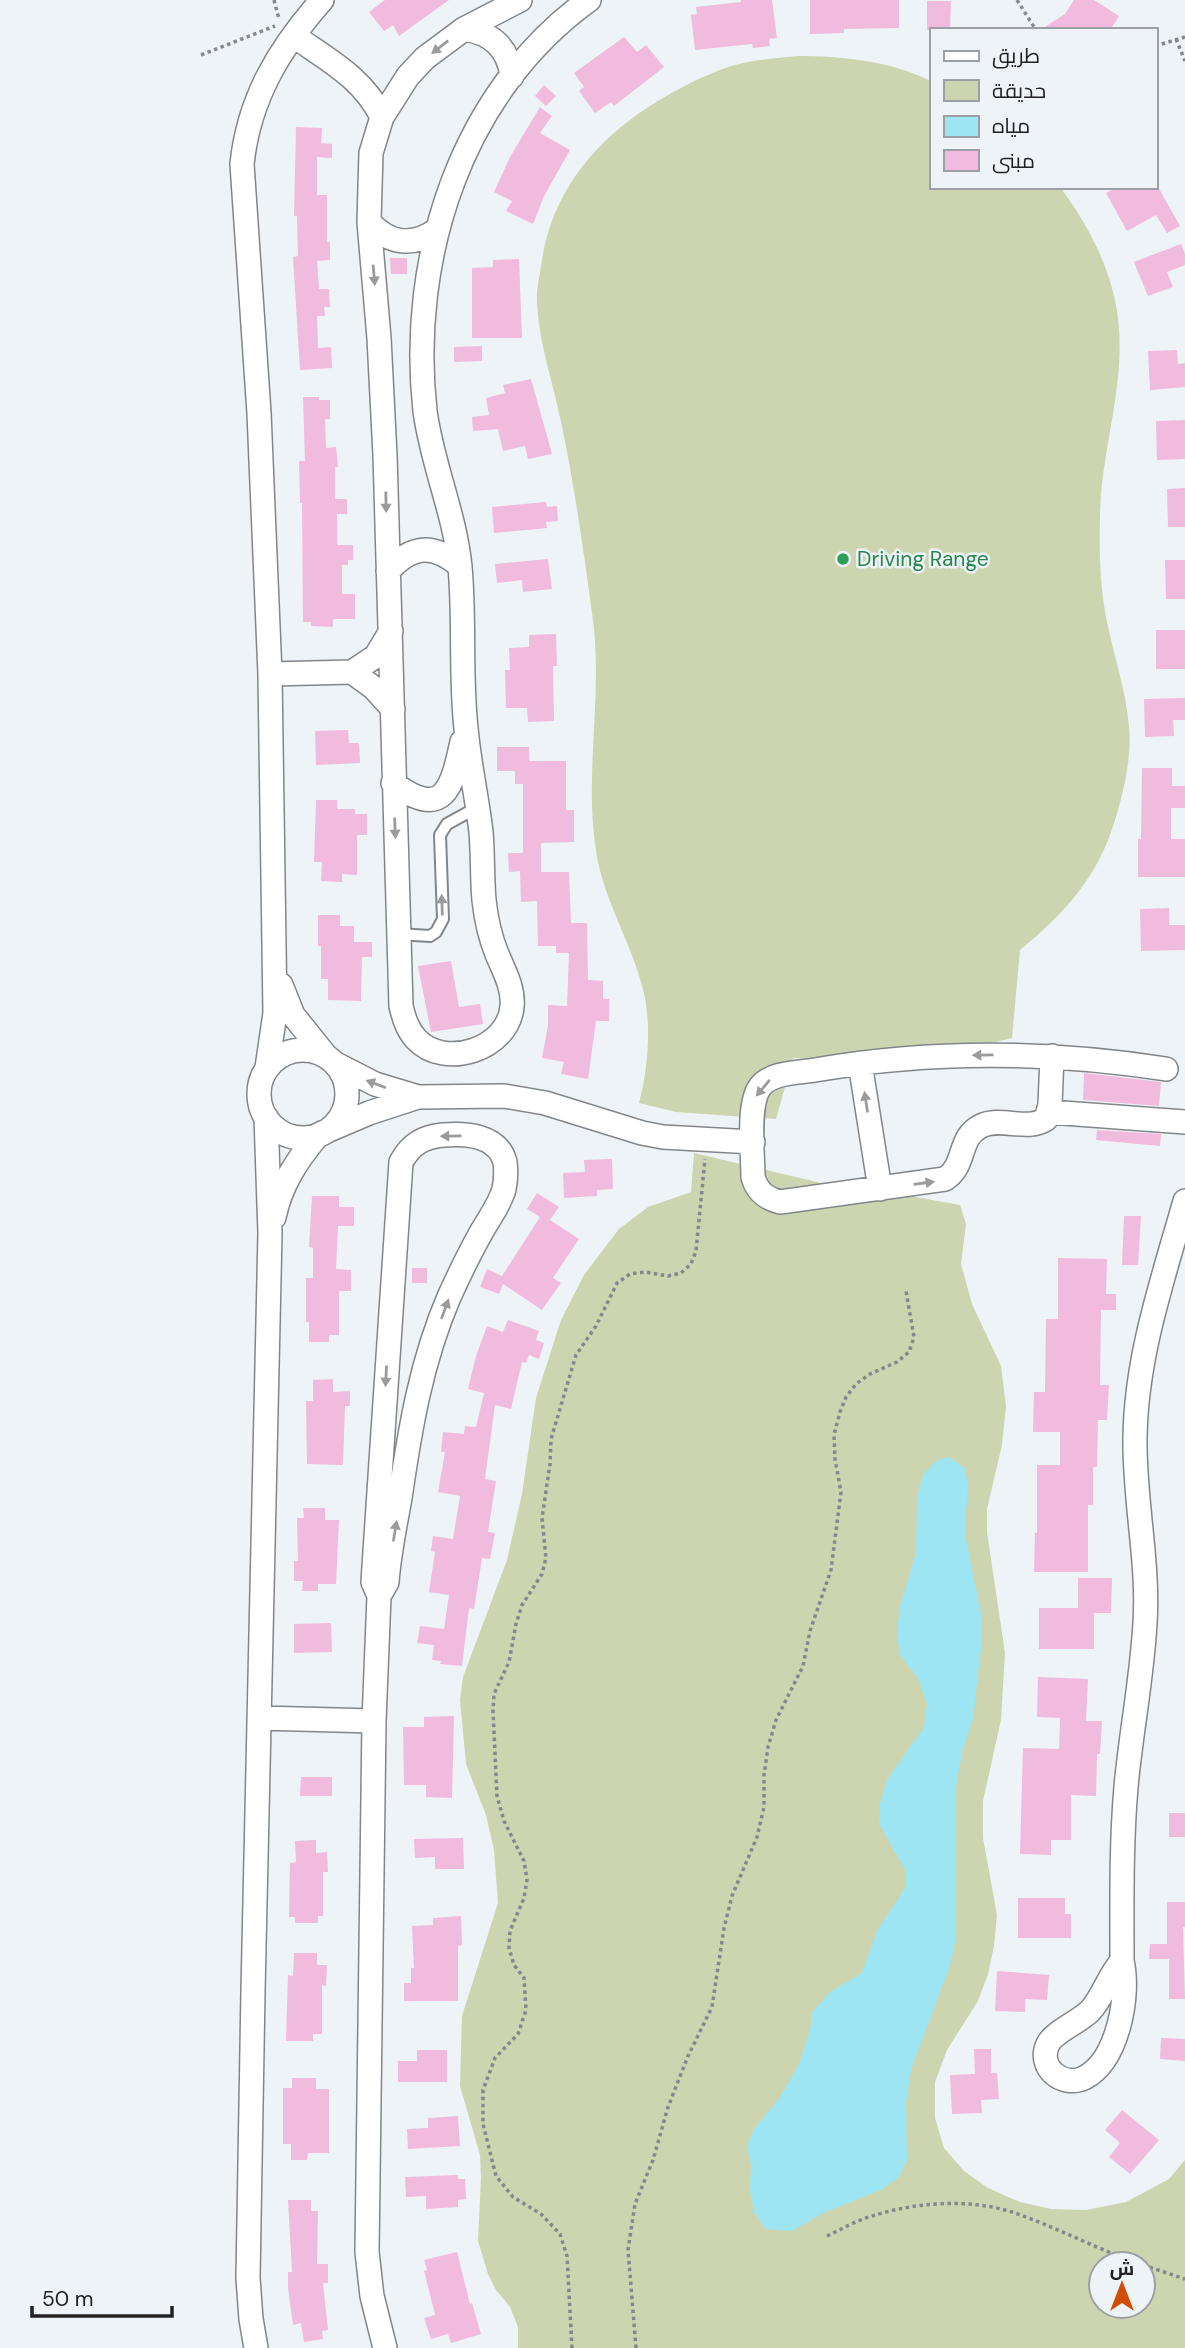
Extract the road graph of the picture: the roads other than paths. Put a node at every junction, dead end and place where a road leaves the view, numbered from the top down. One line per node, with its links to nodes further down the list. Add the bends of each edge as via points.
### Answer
1 (322, 0): 5 (street)
2 (520, 0): 4 (street)
3 (589, 0): 7 (street, via 549,32)
4 (464, 29): 6 (street, one-way to 6); 7 (street, via 488,35 498,43)
5 (287, 30): 8 (street); 16 (street, via 259,94 243,164)
6 (408, 76): 8 (street, via 380,82); 9 (street)
7 (512, 76): 11 (street, via 468,145)
8 (353, 77): 9 (street)
9 (382, 117): 10 (street, via 371,153)
10 (369, 222): 11 (street, via 389,239 402,242 427,237); 13 (street, one-way to 13, via 381,377)
11 (438, 229): 12 (street, via 427,278 422,369 426,414)
12 (460, 566): 13 (street, via 428,550 406,554); 18 (street)
13 (387, 571): 14 (street)
14 (391, 631): 15 (street, via 376,656); 17 (street)
15 (352, 672): 16 (street); 17 (street)
16 (270, 674): 22 (street)
17 (393, 709): 19 (street)
18 (465, 727): 19 (street, via 447,791 420,799); 20 (street)
19 (393, 783): 21 (street, one-way to 21)
20 (478, 807): 21 (lane, one-way to 20, via 429,936 441,926 440,835 447,824); 21 (street, via 486,916 512,995 507,1025 497,1038 485,1047 453,1053 434,1050 417,1040 401,1006)
21 (398, 934)
22 (274, 962): 24 (street, via 293,1015); 26 (street, via 275,1013)
23 (1052, 1056): 25 (street, one-way to 25, via 945,1055); 27 (street); 29 (street)
24 (331, 1060): 26 (street, via 315,1051 294,1051); 28 (street, one-way to 24, via 375,1084); 32 (street, via 344,1077 347,1099 339,1119)
25 (860, 1063): 33 (street, one-way to 33, via 767,1081 755,1095); 34 (street, one-way to 25)
26 (267, 1068): 30 (street, via 259,1093)
27 (1166, 1069)
28 (418, 1097): 32 (street); 33 (street, via 504,1096 545,1103 642,1133)
29 (1050, 1112): 31 (street); 34 (street, one-way to 29, via 945,1179 957,1168 964,1142 979,1127 1040,1123)
30 (266, 1117): 32 (street, via 285,1134); 36 (street)
31 (1185, 1122)
32 (320, 1134): 36 (street, via 294,1166 277,1202)
33 (753, 1142): 34 (street, via 755,1184 772,1200 788,1202)
34 (880, 1189)
35 (1185, 1201): 40 (street, via 1152,1312 1138,1398 1135,1472 1145,1620 1125,1799)
36 (270, 1233): 38 (street)
37 (379, 1596): 37 (street, one-way to 37, via 387,1582 407,1445 431,1347 448,1299 505,1187 501,1151 482,1137 453,1135 419,1141 401,1162 373,1582); 39 (street)
38 (260, 1718): 39 (street); 41 (street, via 248,2278)
39 (374, 1721): 42 (street, via 366,2252)
40 (1122, 1961): 40 (street, via 1091,2010 1048,2045 1046,2061 1056,2077 1075,2081 1084,2077 1094,2071 1111,2044 1123,2009)
41 (256, 2348)
42 (385, 2348)

